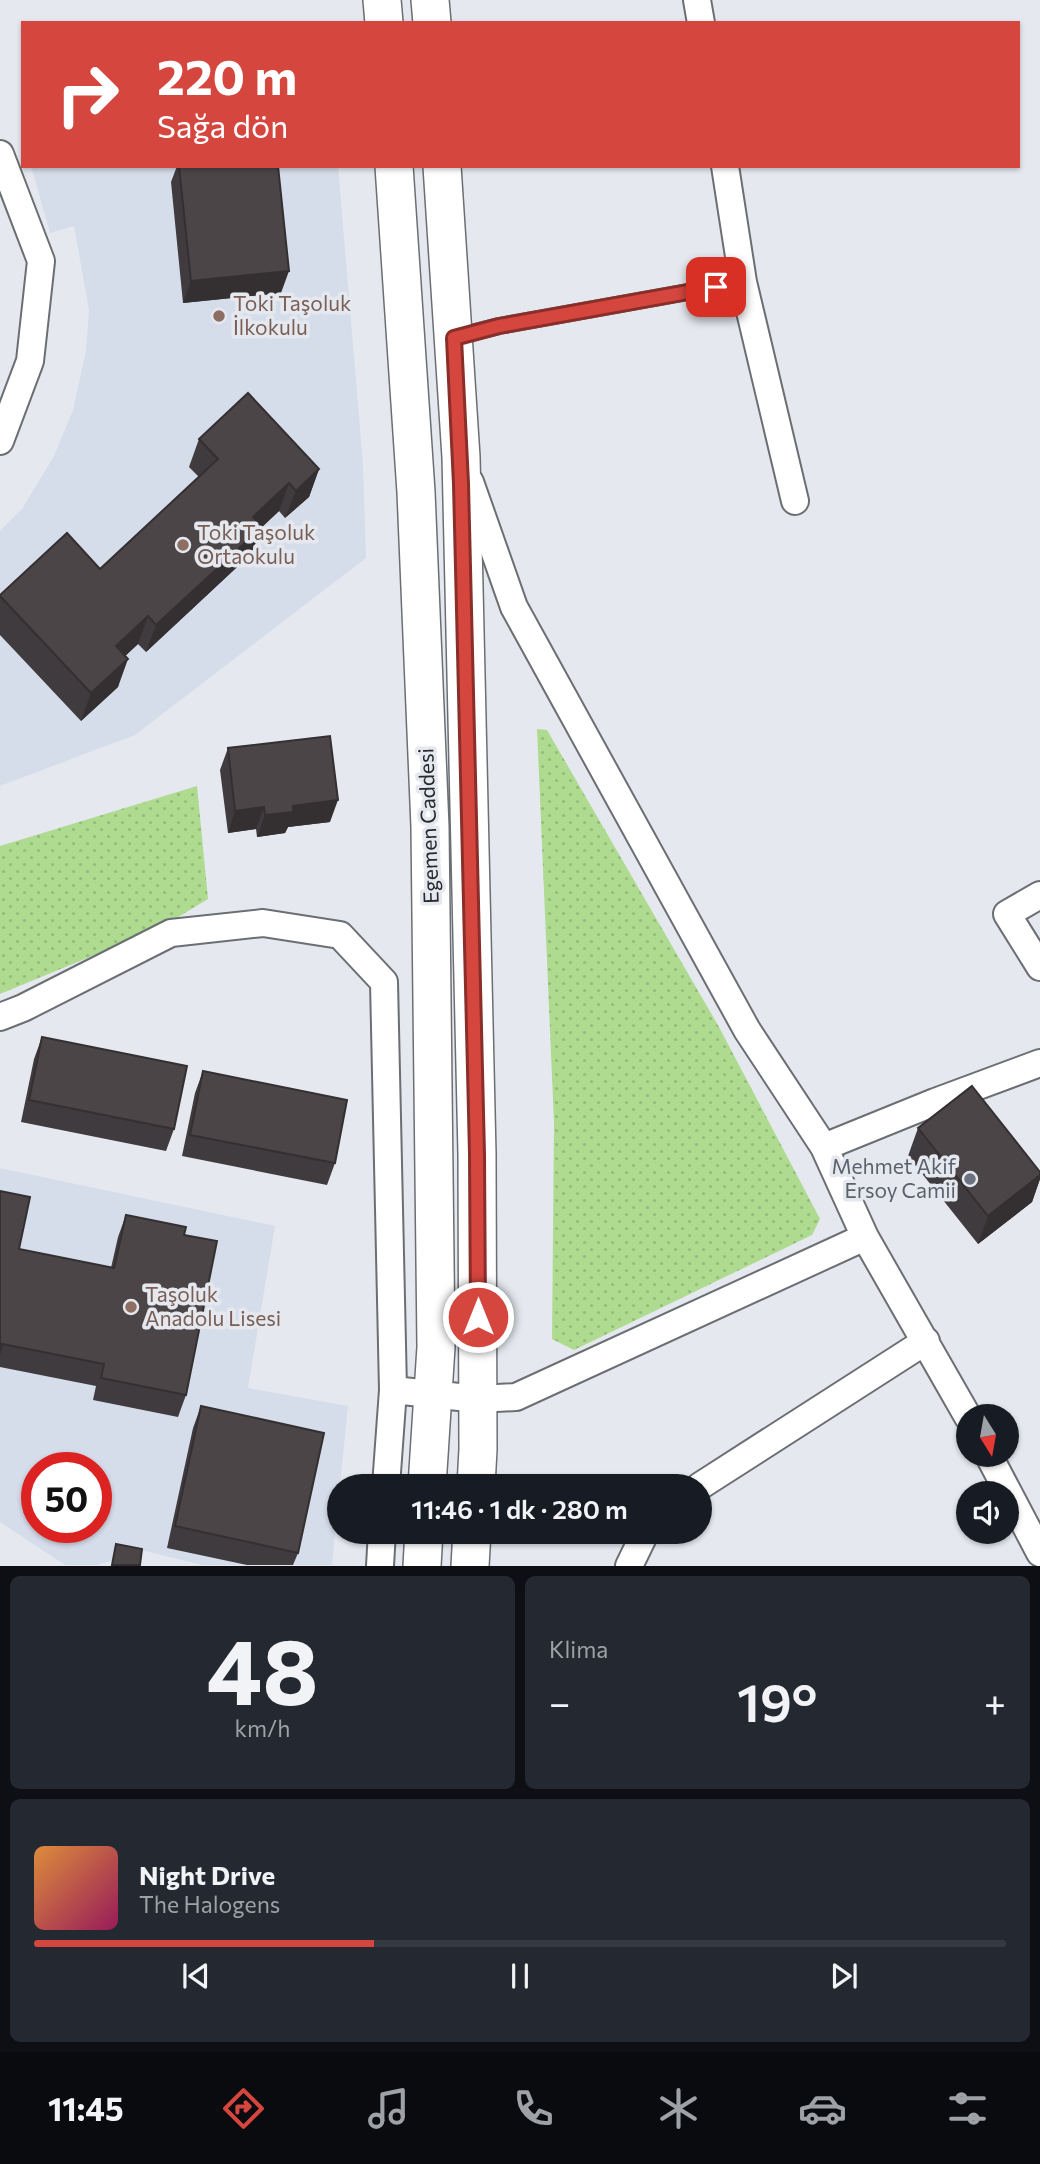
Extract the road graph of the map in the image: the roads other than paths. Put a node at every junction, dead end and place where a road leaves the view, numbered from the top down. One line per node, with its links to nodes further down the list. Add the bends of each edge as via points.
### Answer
1 (382, 0): 4 (main road)
2 (430, 0): 5 (main road)
3 (697, 0): 6 (street)
4 (384, 21)
5 (432, 21)
6 (701, 21)
7 (0, 153): 13 (street, via 41,261 30,361)
8 (394, 168): 24 (main road, Egemen Caddesi, via 416,492 430,827)
9 (442, 168): 12 (main road, Egemen Caddesi)
10 (725, 168): 11 (street)
11 (743, 282): 12 (lane); 15 (street)
12 (454, 338): 14 (main road, Egemen Caddesi)
13 (0, 441)
14 (461, 457): 20 (street, via 514,607 747,1030); 25 (main road, Egemen Caddesi)
15 (795, 502)
16 (1040, 895): 17 (street, via 1007,914)
17 (1040, 967)
18 (0, 1017): 23 (street, via 171,933 263,923 340,935 384,982)
19 (1040, 1063): 20 (street)
20 (824, 1147): 21 (street)
21 (865, 1237): 22 (street); 25 (street, via 516,1397)
22 (926, 1341): 26 (street); 31 (street)
23 (393, 1390): 24 (street); 28 (street)
24 (433, 1394): 25 (street); 29 (main road, Egemen Caddesi)
25 (478, 1399): 30 (main road, Egemen Caddesi)
26 (961, 1404)
27 (995, 1467): 36 (street)
28 (387, 1474)
29 (428, 1474)
30 (475, 1474)
31 (712, 1478)
32 (381, 1544): 37 (street)
33 (423, 1544): 38 (main road)
34 (471, 1544): 39 (main road)
35 (640, 1544): 40 (street)
36 (1040, 1553)
37 (380, 1566)
38 (422, 1566)
39 (470, 1566)
40 (629, 1566)

